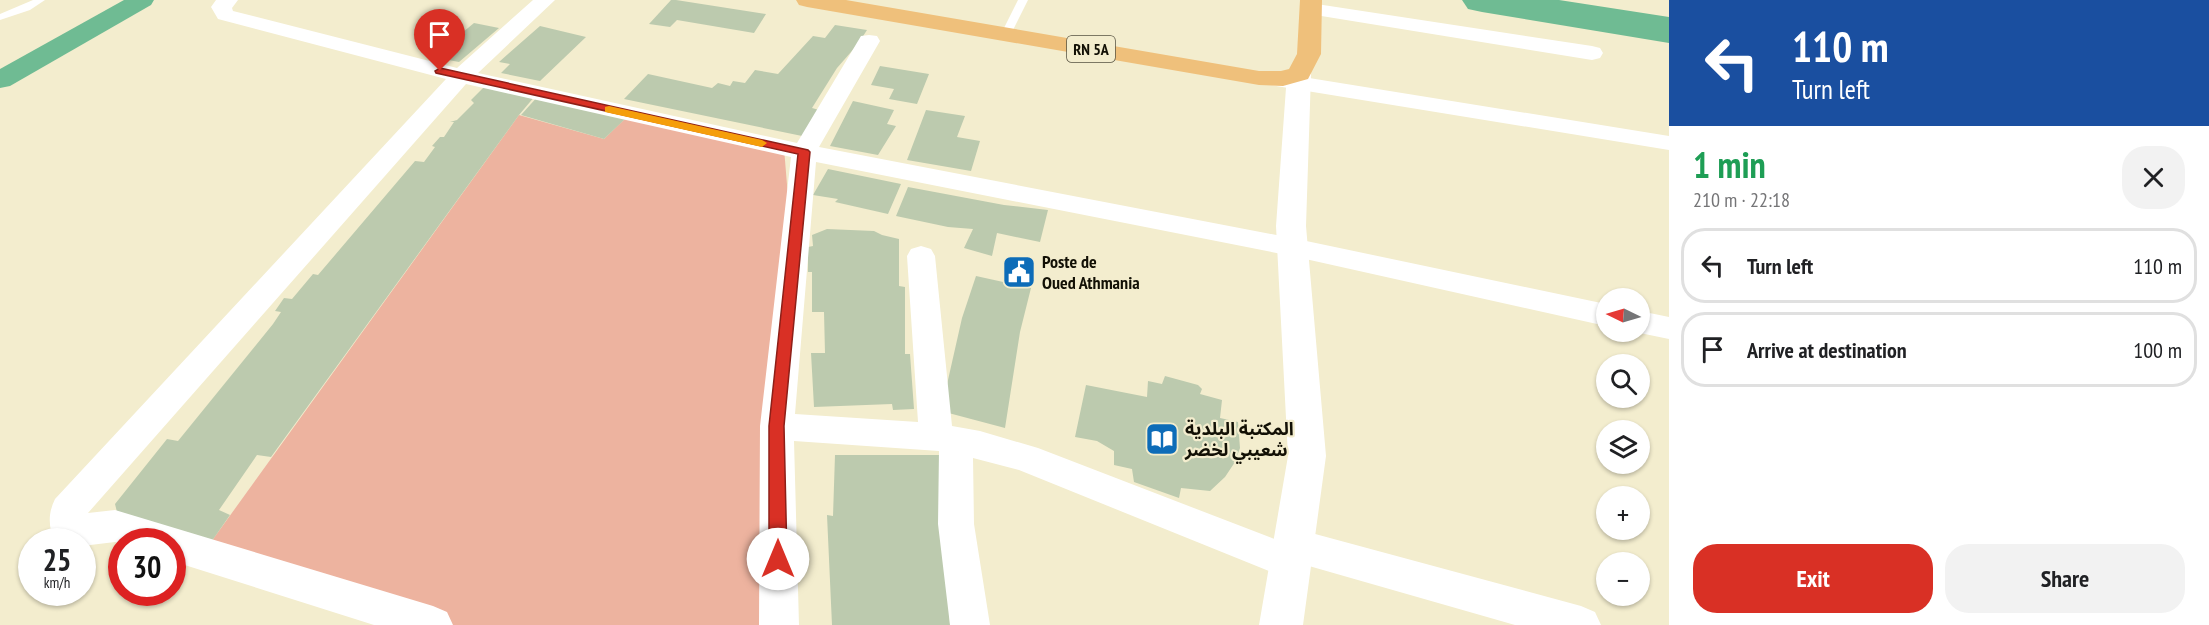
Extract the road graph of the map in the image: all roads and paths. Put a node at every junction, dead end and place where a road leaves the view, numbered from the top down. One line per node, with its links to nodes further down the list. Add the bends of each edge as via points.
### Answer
1 (40, 0): 7 (lane)
2 (228, 0): 11 (street, via 221,7 225,15)
3 (545, 0): 11 (street)
4 (807, 0): 8 (main road, RN 5A)
5 (1023, 0): 8 (lane)
6 (1311, 4): 10 (street); 12 (main road, via 1309,54)
7 (0, 16)
8 (1006, 34): 12 (main road, RN 5A, via 1259,78)
9 (869, 41): 14 (street)
10 (1592, 52)
11 (461, 76): 14 (street); 22 (street, via 68,510 69,532)
12 (1298, 79): 13 (street); 15 (street)
13 (1669, 143)
14 (804, 152): 15 (street); 20 (street)
15 (1293, 247): 17 (street); 24 (street, via 1307,456)
16 (921, 256): 21 (street)
17 (1596, 313)
18 (1650, 324): 19 (street)
19 (1669, 328)
20 (777, 426): 21 (street); 26 (street)
21 (946, 439): 24 (street, via 1026,458); 27 (street)
22 (121, 528)
23 (186, 548): 25 (street)
24 (1292, 554): 28 (street); 29 (street)
25 (433, 625)
26 (779, 625)
27 (970, 625)
28 (1281, 625)
29 (1581, 625)

